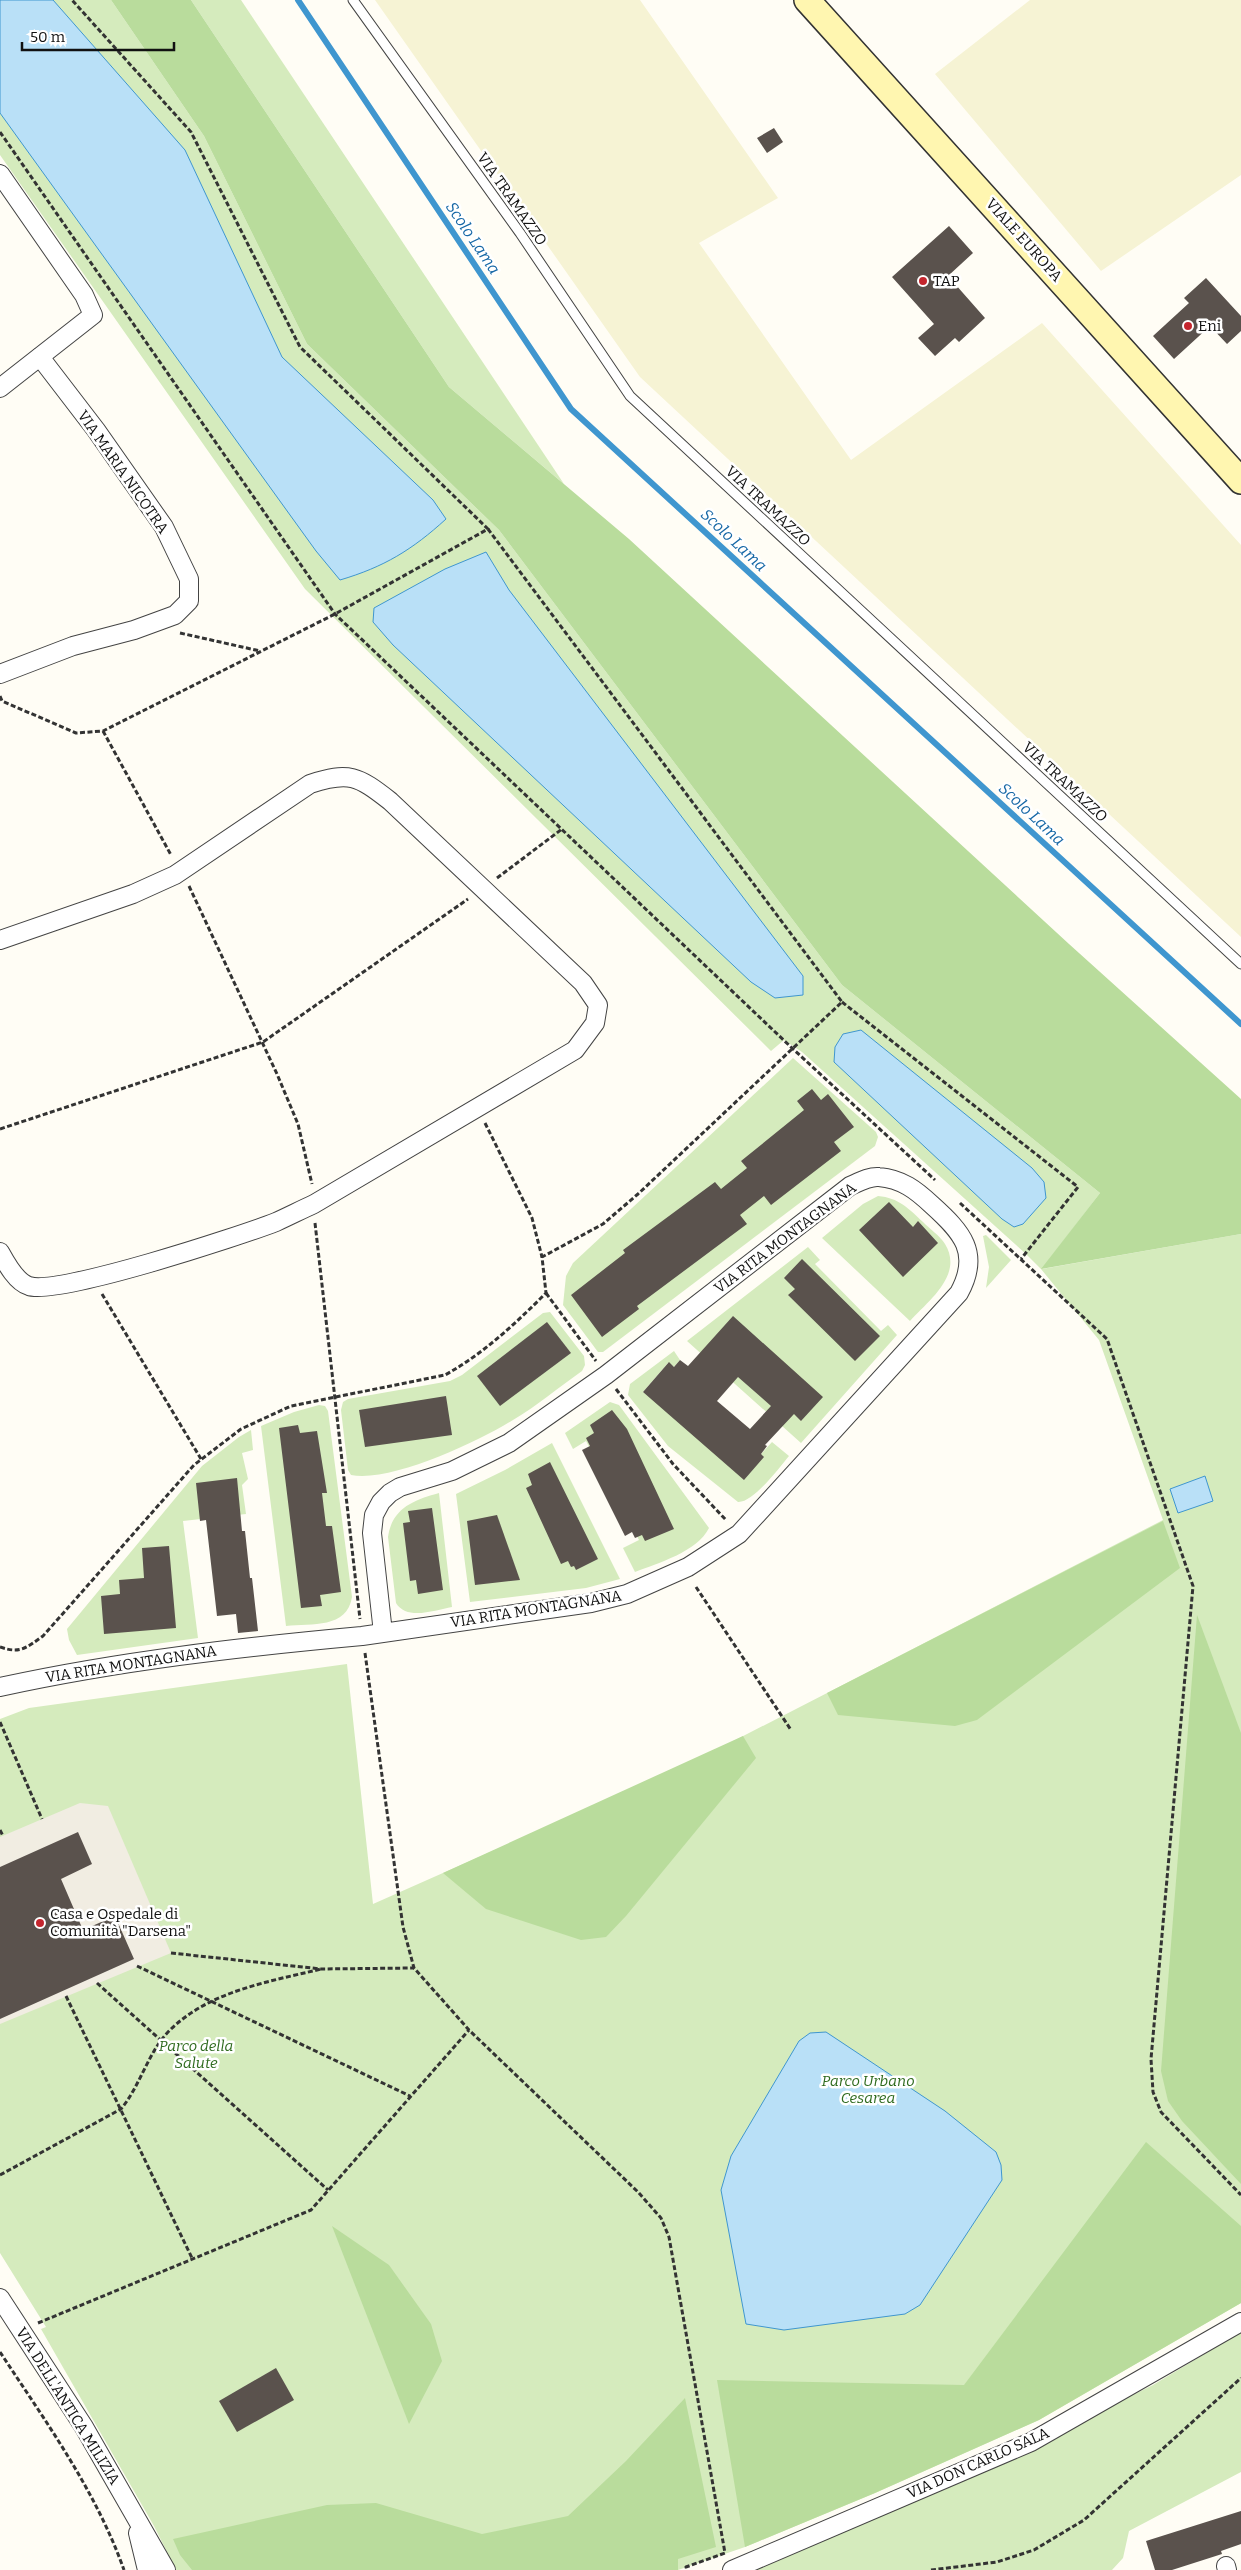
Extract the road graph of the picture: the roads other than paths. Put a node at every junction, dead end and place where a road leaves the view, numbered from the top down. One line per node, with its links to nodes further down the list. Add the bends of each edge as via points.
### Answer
1 (354, 0): 9 (lane, VIA TRAMAZZO, via 520,233 630,396)
2 (807, 0): 6 (main road, VIALE EUROPA)
3 (0, 174): 4 (street, via 84,295 93,315)
4 (40, 357): 5 (street); 7 (street, VIA MARIA NICOTRA, via 164,527 189,579 189,601 175,614 146,626 73,646)
5 (0, 388)
6 (1241, 480)
7 (0, 674)
8 (0, 940): 10 (street, via 132,894 180,871 310,784 335,776 363,780 390,801 583,983 598,1005 595,1023 575,1050 314,1204 275,1222 134,1267 50,1288 28,1286 9,1268)
9 (1241, 964)
10 (0, 1252)
11 (383, 1633): 11 (street, VIA RITA MONTAGNANA, via 591,1603 627,1594 688,1567 739,1534 959,1293 968,1277 968,1257 955,1225 913,1188 900,1181 877,1176 850,1186 606,1375 509,1443 452,1471 390,1492 374,1515 372,1533); 12 (street, VIA RITA MONTAGNANA, via 201,1653)
12 (0, 1687)
13 (0, 2298): 15 (street, VIA DELL'ANTICA MILIZIA, via 84,2427)
14 (1241, 2322): 18 (street, VIA DON CARLO SALA, via 1031,2442)
15 (134, 2515): 16 (street, VIA DELL'ANTICA MILIZIA); 17 (street, VIA DELL'ANTICA MILIZIA)
16 (146, 2570)
17 (166, 2570)
18 (732, 2570)

